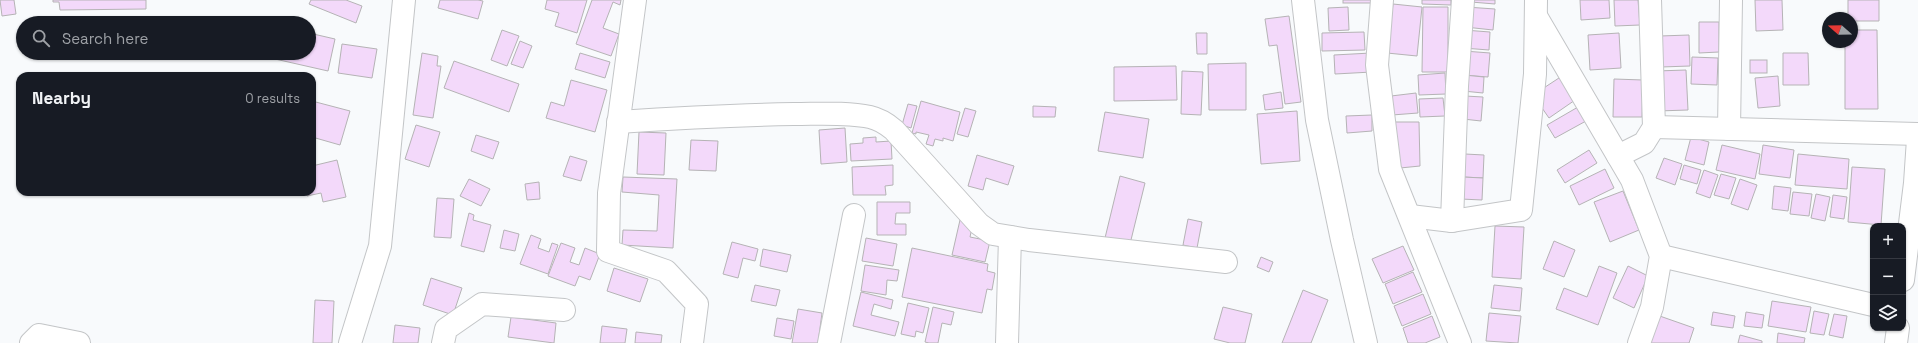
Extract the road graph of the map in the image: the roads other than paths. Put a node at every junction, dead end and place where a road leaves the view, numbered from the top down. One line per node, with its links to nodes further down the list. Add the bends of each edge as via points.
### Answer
1 (404, 0): 27 (street, via 380,246)
2 (635, 0): 9 (street)
3 (1303, 0): 32 (street, via 1317,120)
4 (1382, 0): 16 (street, via 1377,65 1386,148 1390,169)
5 (1463, 0): 17 (street)
6 (1650, 0): 10 (street)
7 (1731, 0): 11 (street)
8 (1536, 8): 14 (street); 17 (street, via 1535,74 1521,210)
9 (618, 122): 18 (street, via 752,114 871,117 894,130 979,224 993,234); 29 (street, via 609,193 608,251 666,272 698,304)
10 (1654, 127): 11 (street); 14 (street, via 1644,143)
11 (1729, 129): 12 (street)
12 (1918, 134)
13 (1918, 139): 20 (street)
14 (1618, 156): 19 (street, via 1632,180)
15 (854, 215): 30 (street)
16 (1410, 216): 17 (street); 33 (street)
17 (1452, 221)
18 (1010, 237): 21 (street); 31 (street)
19 (1661, 256): 22 (street); 34 (street, via 1652,307)
20 (1906, 259)
21 (1226, 262)
22 (1870, 304)
23 (564, 310): 28 (street, via 482,304 446,329)
24 (1898, 331): 35 (street)
25 (31, 343): 26 (street, via 39,335)
26 (79, 343)
27 (350, 343)
28 (443, 343)
29 (692, 343)
30 (830, 343)
31 (1007, 343)
32 (1366, 343)
33 (1460, 343)
34 (1639, 343)
35 (1896, 343)

